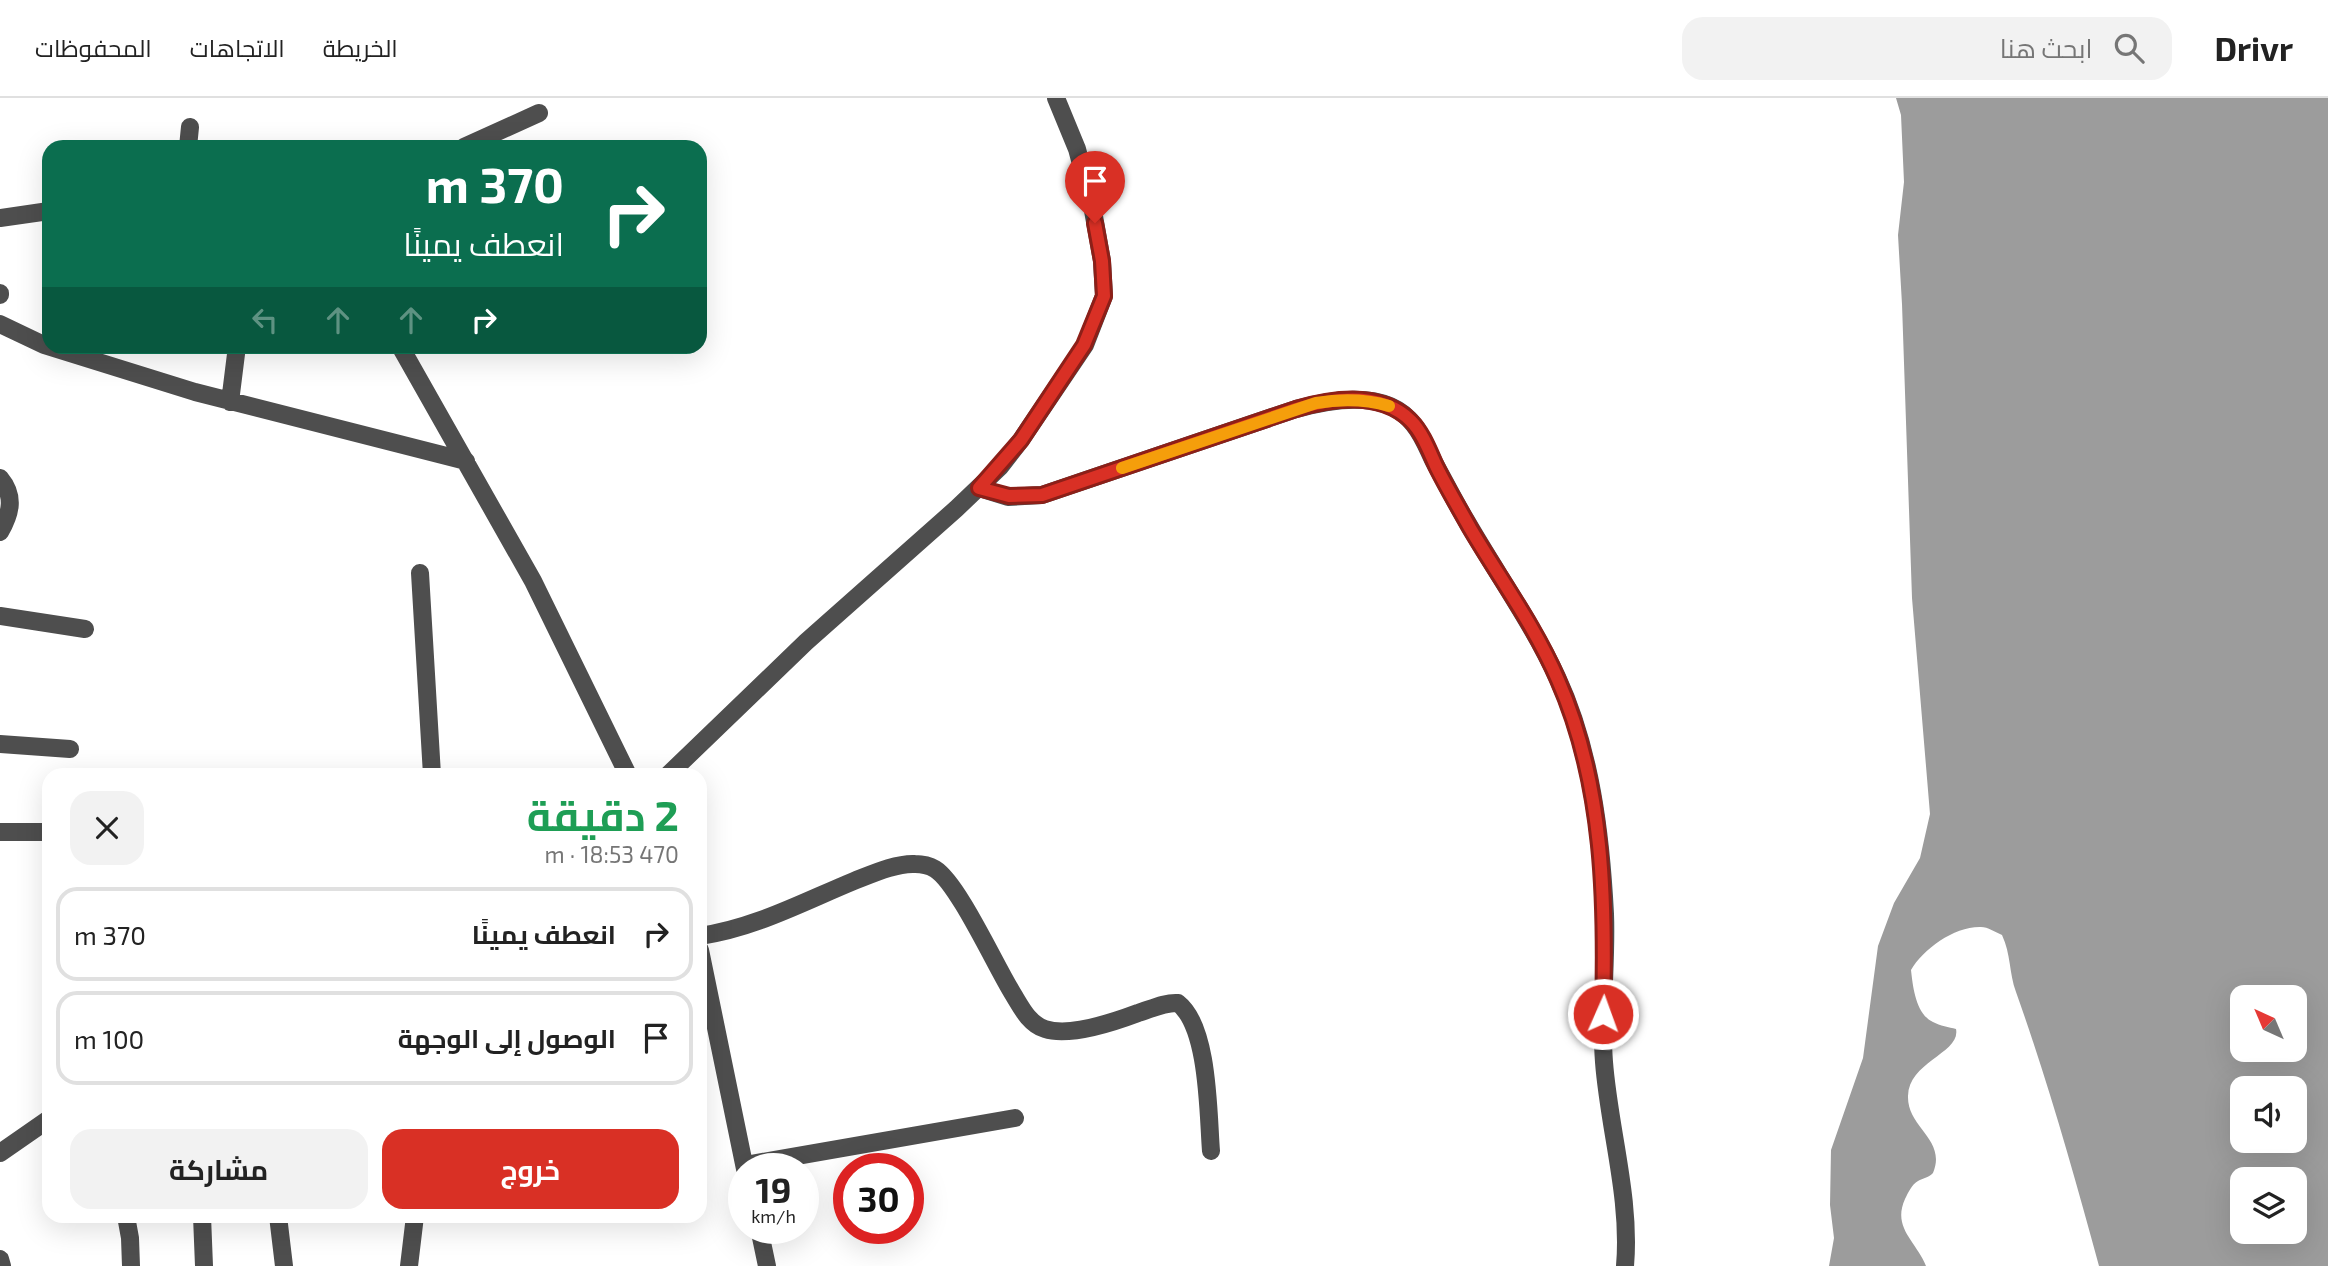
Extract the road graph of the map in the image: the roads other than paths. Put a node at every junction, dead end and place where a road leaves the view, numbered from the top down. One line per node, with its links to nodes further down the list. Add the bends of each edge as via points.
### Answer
1 (1056, 98): 16 (street, via 1077,149 1092,205 1104,296 1084,345 1021,440)
2 (539, 113): 5 (street)
3 (190, 127): 4 (street)
4 (189, 140)
5 (479, 140)
6 (42, 213): 7 (street)
7 (0, 218)
8 (0, 324): 9 (street)
9 (42, 344)
10 (73, 354): 13 (street)
11 (236, 354): 13 (street)
12 (405, 354): 14 (street)
13 (230, 402): 14 (street)
14 (466, 461): 24 (street, via 539,593)
15 (0, 478): 17 (street, via 10,494 10,504)
16 (979, 488): 25 (street, via 806,642); 48 (street, via 1009,496 1042,495 1327,401 1376,402 1413,423 1543,648 1568,704 1587,768 1603,886 1602,1044 1623,1198)
17 (0, 532)
18 (420, 573): 23 (street)
19 (0, 616): 20 (street)
20 (85, 629)
21 (0, 744): 22 (street)
22 (71, 749)
23 (432, 768)
24 (625, 768)
25 (675, 768)
26 (0, 832): 27 (street)
27 (42, 832)
28 (707, 935): 32 (street, via 751,926 892,869 913,863 935,869 954,888 1013,994 1038,1026 1081,1029 1173,1002 1183,1007 1193,1023 1205,1066)
29 (707, 984): 34 (street)
30 (1015, 1118): 35 (street)
31 (42, 1124): 33 (street)
32 (1212, 1151)
33 (0, 1153)
34 (742, 1153)
35 (819, 1154)
36 (127, 1223): 43 (street)
37 (202, 1223): 44 (street)
38 (279, 1223): 45 (street)
39 (414, 1223): 46 (street)
40 (762, 1244): 47 (street)
41 (0, 1259): 42 (street)
42 (2, 1266)
43 (131, 1266)
44 (204, 1266)
45 (284, 1266)
46 (409, 1266)
47 (767, 1266)
48 (1625, 1266)

